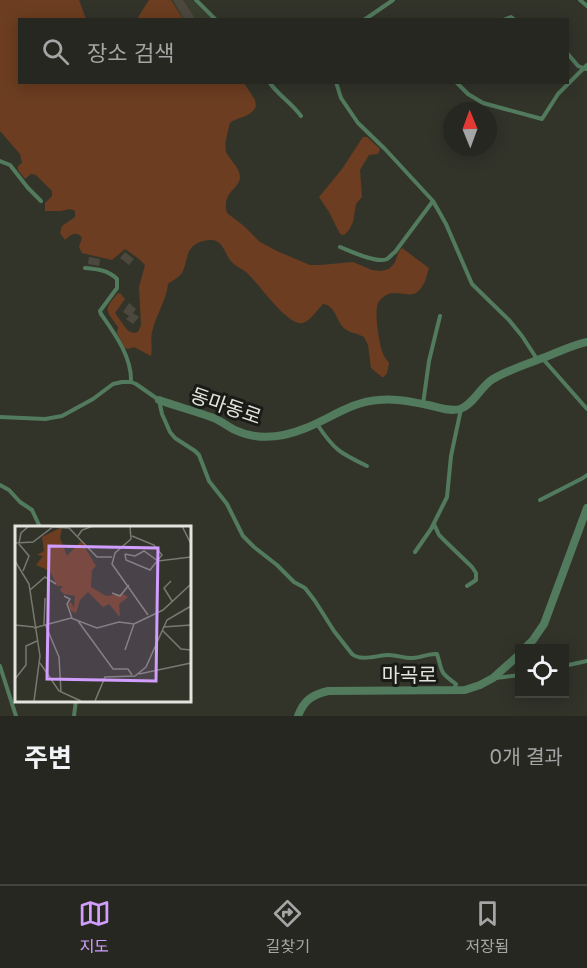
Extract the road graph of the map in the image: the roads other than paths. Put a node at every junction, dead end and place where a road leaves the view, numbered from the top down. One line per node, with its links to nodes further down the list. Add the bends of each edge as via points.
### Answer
1 (196, 0): 6 (lane)
2 (393, 0): 5 (lane)
3 (580, 0): 4 (lane)
4 (587, 6)
5 (372, 17)
6 (214, 18)
7 (569, 56): 8 (lane)
8 (586, 68): 13 (lane)
9 (271, 84): 14 (lane)
10 (337, 84): 17 (lane, via 358,123)
11 (458, 84): 12 (lane, via 483,103 542,119)
12 (569, 84)
13 (569, 84)
14 (301, 116)
15 (0, 162): 16 (lane, via 10,165)
16 (41, 201)
17 (433, 201): 18 (lane, via 387,259 375,259); 22 (lane, via 472,284 509,320)
18 (340, 246)
19 (85, 268): 23 (lane, via 106,271 117,279 117,288 100,311 123,349)
20 (440, 316): 25 (lane)
21 (587, 342): 22 (street)
22 (540, 359): 26 (street, via 494,378); 27 (lane)
23 (131, 382): 24 (lane); 28 (lane, via 113,384 62,416)
24 (159, 400): 29 (street, 동마동로, via 258,436 289,434); 46 (lane, via 170,432 199,455 209,481 243,536 305,588 352,654 413,658 437,654 442,673 456,684)
25 (423, 404): 26 (street, 동마동로); 29 (street, 동마동로, via 380,399 364,402)
26 (461, 409): 35 (lane, via 447,497)
27 (587, 409)
28 (0, 417)
29 (317, 424): 30 (lane, via 341,454)
30 (367, 466)
31 (587, 475): 33 (lane)
32 (0, 485): 36 (lane, via 32,510)
33 (540, 500)
34 (587, 508): 39 (street, via 544,624)
35 (434, 524): 37 (lane); 38 (lane, via 439,535 476,573 476,580)
36 (40, 526)
37 (415, 552)
38 (466, 586)
39 (529, 644)
40 (515, 658): 45 (street, 마곡로)
41 (587, 661): 42 (lane)
42 (569, 665)
43 (0, 666): 48 (lane)
44 (515, 675): 45 (lane)
45 (493, 678): 46 (street, 마곡로, via 473,688)
46 (454, 691): 50 (street, 마곡로, via 328,691 310,698)
47 (76, 701): 49 (lane)
48 (16, 716)
49 (74, 716)
50 (298, 716)

